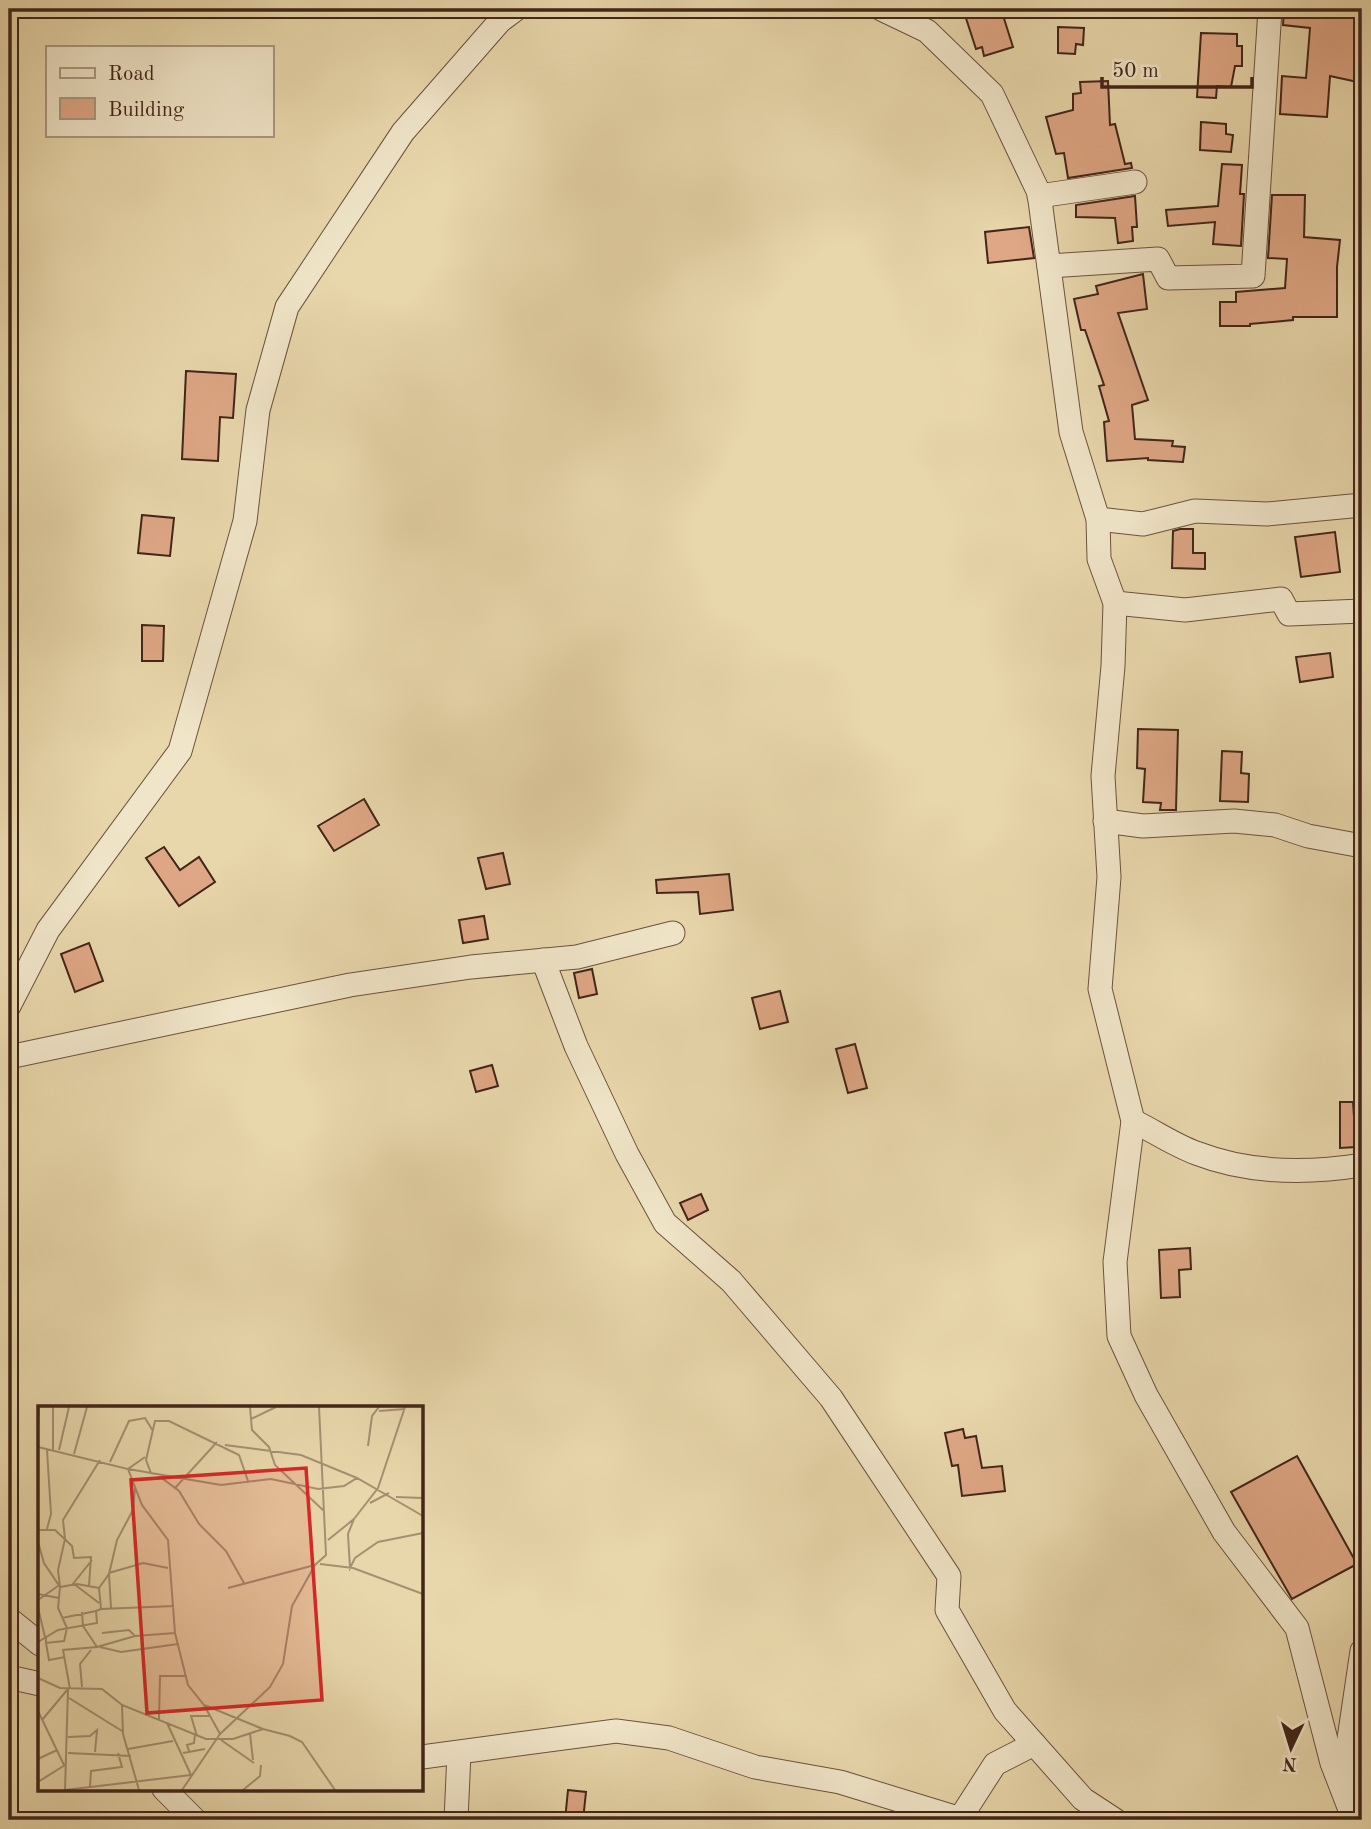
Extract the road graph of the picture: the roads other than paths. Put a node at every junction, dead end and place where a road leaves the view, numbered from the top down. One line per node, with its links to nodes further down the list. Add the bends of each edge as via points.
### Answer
1 (516, 9): 17 (street, via 500,21 403,132 287,307 258,410 245,521 180,751 48,930)
2 (881, 9): 5 (street)
3 (917, 9): 5 (street)
4 (1270, 9): 8 (street, via 1253,276 1168,278 1158,258)
5 (927, 31): 7 (street, via 992,94)
6 (1135, 182): 7 (street)
7 (1039, 196): 8 (street)
8 (1049, 266): 10 (street, via 1071,432)
9 (1362, 505): 10 (street, via 1267,514 1195,511 1143,524)
10 (1098, 519): 11 (street, via 1099,559)
11 (1115, 604): 12 (street, via 1185,610 1280,599 1289,614); 13 (street, via 1103,776)
12 (1362, 611)
13 (1105, 821): 14 (street, via 1143,826 1234,821 1275,825); 19 (street, via 1109,877 1100,989)
14 (1362, 846)
15 (673, 933): 16 (street, via 577,957)
16 (543, 960): 18 (street, via 350,985); 26 (street, via 576,1046 665,1223 731,1281 858,1435 949,1576 947,1610 969,1651 1005,1711)
17 (9, 1006)
18 (9, 1057)
19 (1133, 1121): 20 (street, via 1195,1153 1256,1170 1324,1171); 29 (street, via 1115,1262 1119,1336 1146,1395 1224,1532 1297,1628)
20 (1362, 1165)
21 (9, 1619): 22 (street)
22 (38, 1642)
23 (1362, 1651): 29 (street)
24 (9, 1677): 25 (street)
25 (38, 1684)
26 (1034, 1744): 33 (street, via 995,1763); 34 (street, via 1083,1799)
27 (459, 1754): 28 (street); 32 (street); 33 (street, via 616,1731 669,1738 755,1768 841,1782)
28 (424, 1757)
29 (1342, 1789): 35 (street)
30 (165, 1790): 31 (street)
31 (195, 1820)
32 (456, 1820)
33 (961, 1820)
34 (1115, 1820)
35 (1354, 1820)

